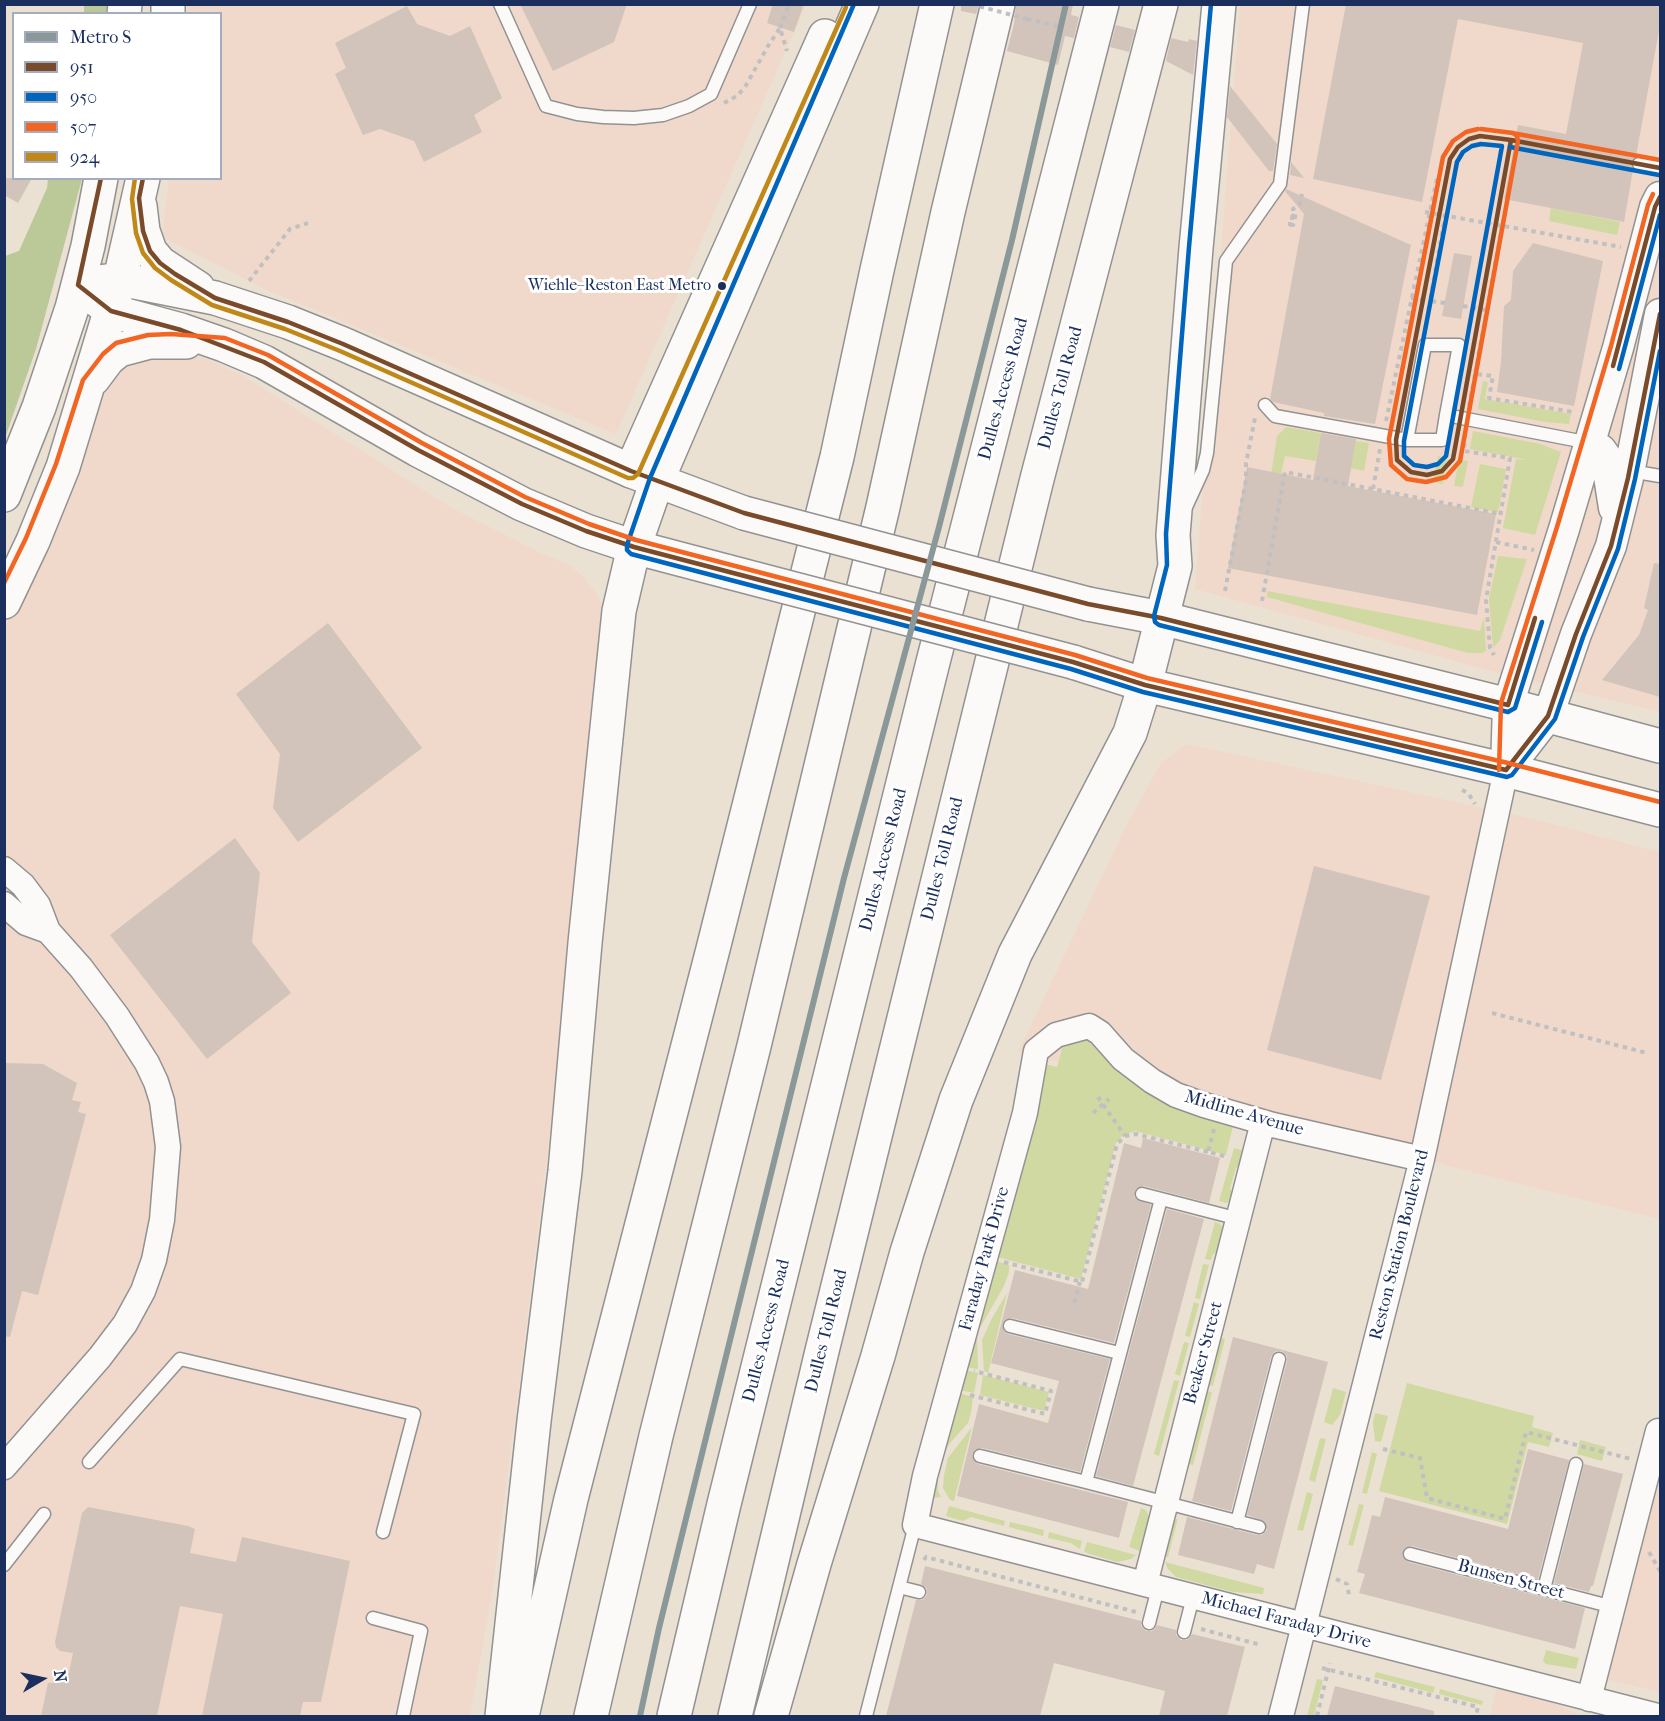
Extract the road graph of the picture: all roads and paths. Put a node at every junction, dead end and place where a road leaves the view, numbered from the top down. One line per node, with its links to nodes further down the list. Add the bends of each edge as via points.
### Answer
1 (500, 4): 2 (lane, via 546,106 577,114 634,118 663,115 711,94)
2 (750, 4)
3 (789, 4): 14 (path)
4 (839, 4): 54 (main road)
5 (862, 4): 54 (main road)
6 (937, 4): 137 (main road, via 837,458 571,1499)
7 (971, 4): 13 (path, bridge)
8 (998, 4): 138 (main road, via 883,507)
9 (1102, 4): 139 (main road, Dulles Access Road, via 933,662)
10 (1161, 4): 140 (main road, Dulles Toll Road, via 1037,480)
11 (1219, 4): 60 (main road)
12 (1303, 4): 60 (lane, via 1281,184 1226,261 1207,453)
13 (1058, 26)
14 (780, 28): 15 (path); 16 (path, via 745,87 730,102)
15 (787, 51)
16 (720, 103)
17 (1639, 164): 18 (lane)
18 (1660, 168)
19 (1437, 178): 24 (path)
20 (101, 180): 32 (main road)
21 (141, 188): 30 (main road); 33 (main road, via 143,231 150,251 175,274)
22 (1302, 194): 27 (path, via 1300,204 1293,209 1292,219 1291,225 1293,225 1296,213 1294,213 1291,224)
23 (1660, 197): 40 (street, Reston Station Boulevard)
24 (1427, 213): 25 (path); 34 (path)
25 (1445, 216): 28 (path); 35 (path)
26 (308, 224): 31 (path, via 290,229)
27 (1288, 224)
28 (1502, 226): 29 (path); 38 (path)
29 (1621, 247)
30 (120, 279): 32 (main road); 33 (main road); 39 (main road)
31 (247, 284)
32 (78, 285): 39 (main road); 57 (main road, via 39,407)
33 (215, 298): 54 (main road, via 343,344)
34 (1411, 298): 35 (path); 50 (path)
35 (1430, 301): 36 (path)
36 (1445, 303)
37 (1463, 306): 38 (path)
38 (1486, 310): 43 (path)
39 (111, 311): 42 (main road); 44 (main road)
40 (1626, 318): 41 (street); 52 (street, Reston Station Boulevard)
41 (1660, 321): 53 (street, Reston Station Boulevard)
42 (224, 345): 44 (main road, via 170,341 133,345 108,359); 62 (main road, via 264,362 522,504)
43 (1474, 374): 46 (path, via 1493,376 1489,398); 48 (path)
44 (90, 383): 66 (main road, via 63,467)
45 (1265, 405): 50 (lane, via 1275,416)
46 (1577, 412)
47 (1446, 415): 48 (lane); 51 (lane, via 1442,440); 51 (lane, via 1459,345 1425,345)
48 (1467, 419): 52 (lane); 58 (path, via 1464,451 1510,458)
49 (1255, 420): 64 (path)
50 (1383, 436): 51 (lane); 56 (path)
51 (1407, 440)
52 (1590, 442): 59 (street, via 1606,458); 70 (street, Reston Station Boulevard)
53 (1630, 471): 55 (lane); 59 (street, Reston Station Boulevard)
54 (644, 476): 62 (main road); 67 (main road, bridge, via 744,513 1088,604)
55 (1660, 476)
56 (1372, 489): 58 (path); 65 (path, via 1285,472)
57 (4, 495)
58 (1501, 514): 61 (path)
59 (1618, 523): 71 (street, Reston Station Boulevard)
60 (1173, 535): 67 (main road, via 1175,566)
61 (1496, 542): 63 (path); 68 (path, via 1486,600)
62 (634, 547): 69 (main road, bridge, via 1073,662); 136 (main road, via 619,611 565,1171)
63 (1534, 550)
64 (1226, 591)
65 (1262, 601)
66 (4, 602)
67 (1161, 618): 69 (main road); 70 (main road)
68 (1494, 655)
69 (1145, 685): 73 (main road); 141 (main road, via 1130,733 1015,954 956,1100 907,1252)
70 (1508, 705): 71 (main road); 73 (street, Reston Station Boulevard)
71 (1548, 716): 72 (main road); 73 (street, Reston Station Boulevard)
72 (1660, 746)
73 (1506, 771): 74 (main road); 90 (street, Reston Station Boulevard)
74 (1660, 810)
75 (4, 869): 77 (street, via 24,885 38,905)
76 (4, 904): 77 (street, via 26,923)
77 (48, 931): 108 (street, via 117,1016 147,1063 166,1123 166,1175 154,1260 125,1324)
78 (1492, 1012): 80 (path)
79 (1089, 1026): 85 (street, Midline Avenue, via 1123,1059 1176,1095); 94 (street, Faraday Park Drive, via 1056,1035 1036,1051 1025,1113)
80 (1647, 1053)
81 (1098, 1097): 83 (path)
82 (1109, 1099): 83 (path)
83 (1103, 1103): 84 (path); 87 (path)
84 (1093, 1113)
85 (1263, 1122): 90 (street, Midline Avenue); 93 (street, Beaker Street)
86 (1214, 1129): 88 (path)
87 (1125, 1136): 88 (path, via 1136,1134); 95 (path, via 1117,1144)
88 (1208, 1152): 89 (path)
89 (1228, 1157)
90 (1422, 1159): 128 (street, Reston Station Boulevard, via 1316,1573)
91 (1142, 1194): 92 (lane)
92 (1161, 1199): 93 (lane); 98 (lane)
93 (1239, 1219): 110 (street, Beaker Street)
94 (985, 1257): 95 (path); 100 (street, Faraday Park Drive)
95 (1080, 1282): 96 (path)
96 (1074, 1303)
97 (1010, 1326): 98 (lane)
98 (1119, 1353): 109 (lane)
99 (1279, 1359): 112 (lane)
100 (955, 1367): 101 (street, Faraday Park Drive); 101 (path, via 1051,1391 1045,1414)
101 (949, 1390): 113 (street, Faraday Park Drive)
102 (1658, 1431): 125 (street)
103 (1383, 1449): 105 (path, via 1420,1458 1427,1498 1505,1519 1526,1432)
104 (980, 1456): 109 (lane)
105 (1634, 1460)
106 (88, 1462): 115 (lane, via 180,1359 414,1414)
107 (1576, 1464): 121 (lane)
108 (4, 1467)
109 (1086, 1482): 110 (lane)
110 (1165, 1502): 112 (lane); 119 (street, Beaker Street)
111 (44, 1514): 117 (lane)
112 (1237, 1522): 114 (lane)
113 (915, 1525): 119 (street, Michael Faraday Drive); 120 (lane)
114 (1259, 1527)
115 (383, 1532)
116 (1410, 1554): 121 (lane, Bunsen Street)
117 (4, 1565)
118 (1335, 1578): 123 (path, via 1347,1584)
119 (1152, 1586): 124 (street, Michael Faraday Drive); 127 (lane)
120 (899, 1587): 122 (lane); 142 (lane)
121 (1544, 1589): 125 (lane, Bunsen Street)
122 (915, 1591): 127 (path, via 920,1564 926,1557)
123 (1349, 1595)
124 (1193, 1597): 128 (street, Michael Faraday Drive); 129 (lane)
125 (1613, 1607): 134 (street)
126 (373, 1618): 135 (lane, via 421,1632)
127 (1150, 1619)
128 (1306, 1626): 134 (street, Michael Faraday Drive); 143 (street, Reston Station Boulevard)
129 (1185, 1629): 130 (path)
130 (1262, 1645)
131 (1330, 1663): 133 (path)
132 (1322, 1668): 133 (path)
133 (1329, 1670): 144 (path); 145 (path, via 1478,1707)
134 (1589, 1699): 146 (street, Michael Faraday Drive)
135 (403, 1716)
136 (502, 1716)
137 (522, 1716)
138 (591, 1716)
139 (674, 1716)
140 (735, 1716)
141 (771, 1716)
142 (866, 1716)
143 (1281, 1716)
144 (1317, 1716)
145 (1476, 1716)
146 (1658, 1716)

